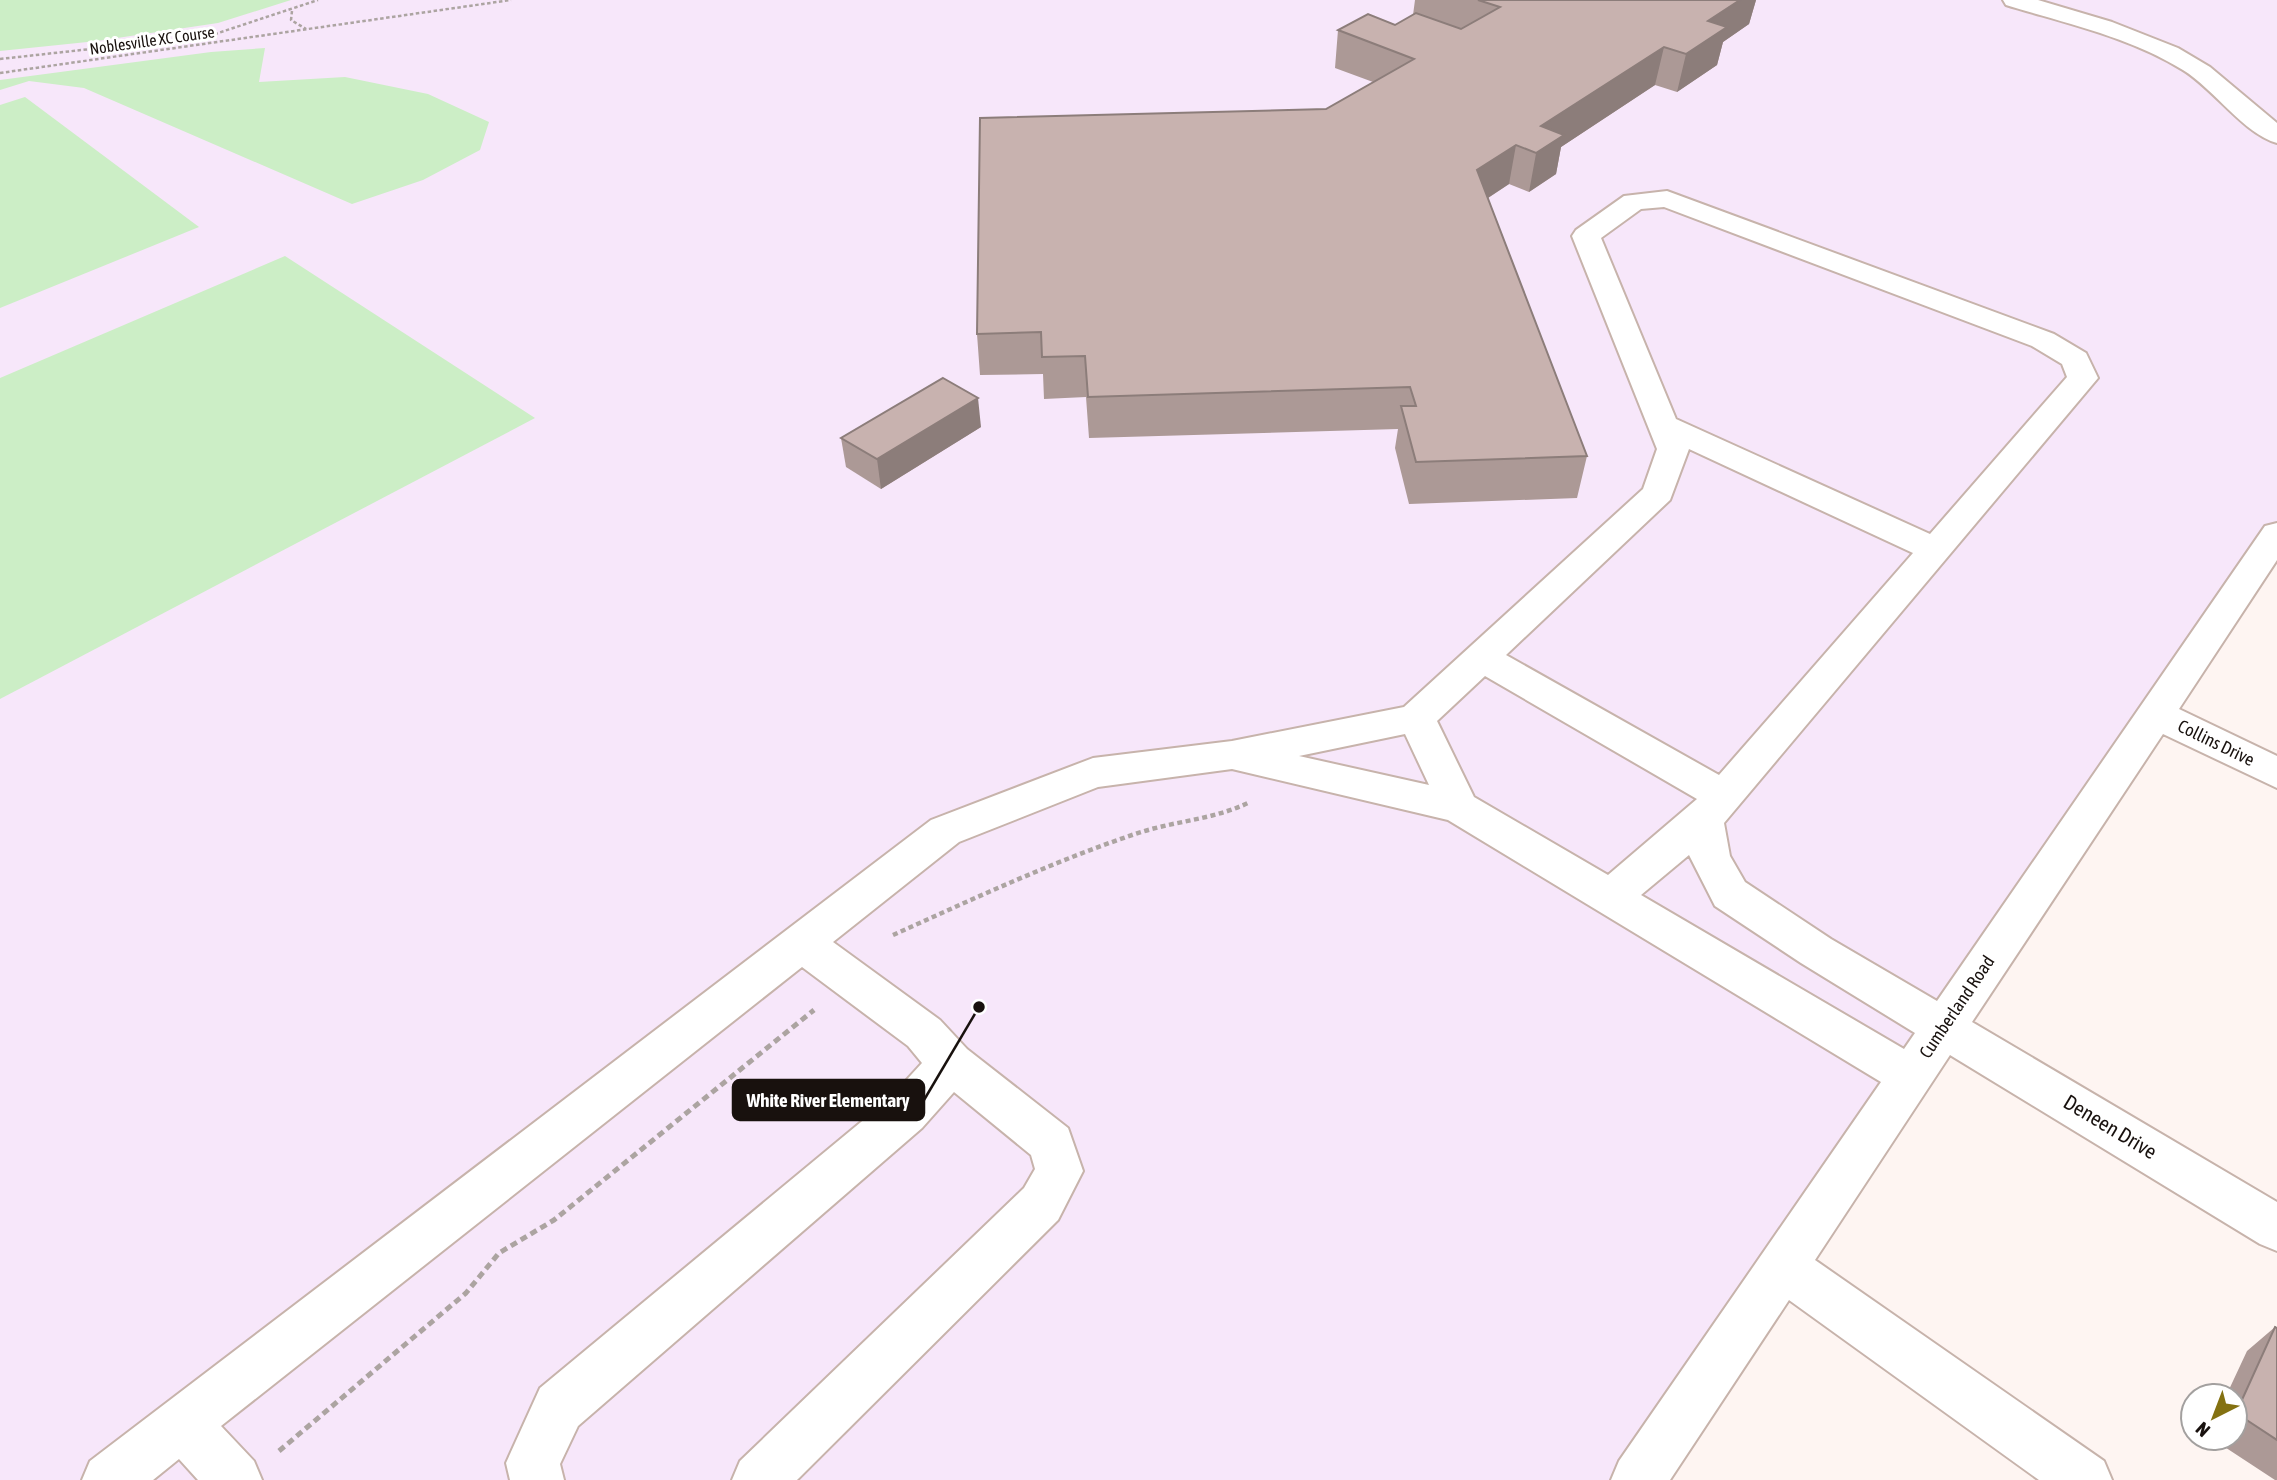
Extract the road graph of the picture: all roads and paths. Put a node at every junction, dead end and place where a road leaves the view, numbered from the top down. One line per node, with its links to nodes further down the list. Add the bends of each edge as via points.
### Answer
1 (318, 0): 4 (path, Noblesville XC Course)
2 (511, 0): 5 (path, Noblesville XC Course)
3 (2014, 0): 8 (street, via 2116,31 2179,59 2220,85)
4 (292, 11): 5 (path, via 292,20); 6 (path, Noblesville XC Course, via 209,36)
5 (308, 30): 7 (path, Noblesville XC Course)
6 (0, 59)
7 (0, 73)
8 (2277, 135)
9 (1662, 424): 11 (street); 11 (street, via 1586,236 1634,202 1668,199 2043,340 2076,359 2084,378); 12 (street, via 1672,449 1658,493)
10 (2277, 534): 13 (street, Cumberland Road)
11 (1936, 550): 18 (street)
12 (1481, 657): 14 (street); 18 (street)
13 (2154, 713): 16 (street, Collins Drive); 22 (street, Cumberland Road)
14 (1416, 718): 15 (street); 17 (street)
15 (1253, 760): 17 (street); 20 (street, via 1093,773 945,831); 21 (path, via 1269,778 1250,802 1222,815 1138,833 1031,873 878,943)
16 (2277, 773)
17 (1460, 807): 19 (street)
18 (1713, 808): 19 (street); 22 (street, Deneen Drive, via 1710,857 1730,894)
19 (1610, 897): 24 (street)
20 (803, 943): 21 (street); 27 (street)
21 (848, 974): 23 (street, via 924,1033); 28 (path, via 821,1005 554,1220 499,1253 467,1293)
22 (1943, 1027): 24 (street, Cumberland Road); 25 (street, Deneen Drive)
23 (951, 1063): 30 (street, via 906,1113 559,1407 533,1463); 31 (street, via 1051,1143 1059,1171 1041,1204)
24 (1910, 1076): 26 (street, Cumberland Road)
25 (2277, 1228)
26 (1783, 1266): 32 (street, Cumberland Road); 33 (street)
27 (182, 1423): 28 (street); 29 (street)
28 (255, 1468)
29 (109, 1480)
30 (537, 1480)
31 (759, 1480)
32 (1639, 1480)
33 (2085, 1480)

